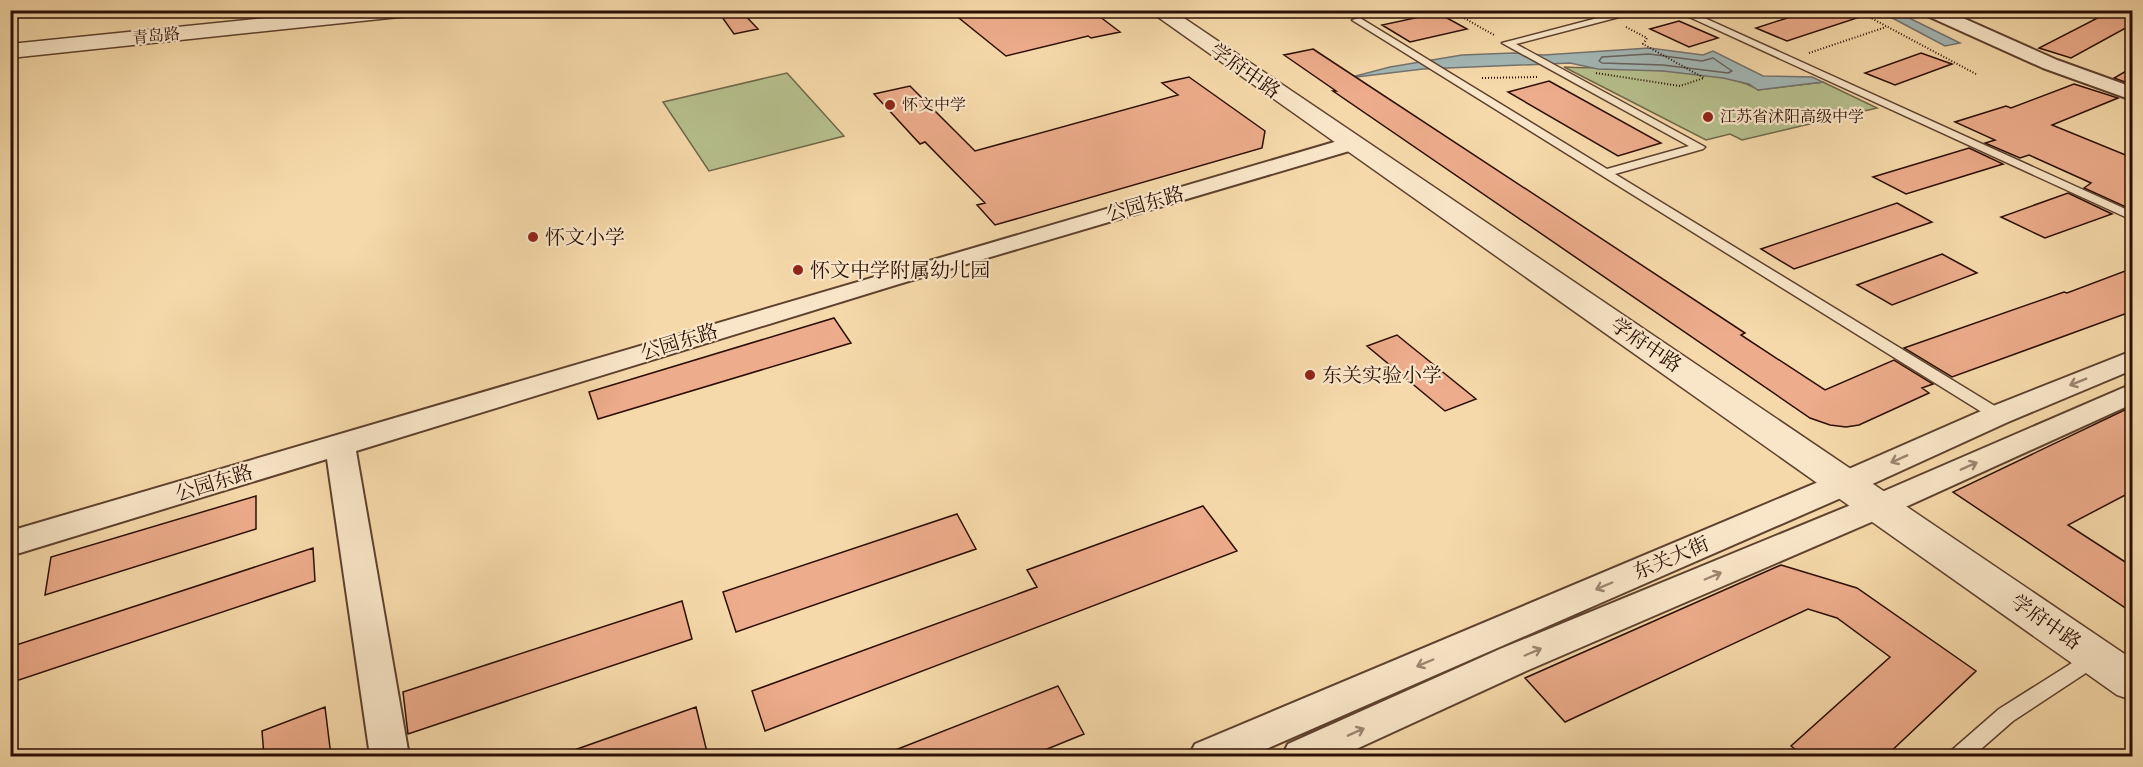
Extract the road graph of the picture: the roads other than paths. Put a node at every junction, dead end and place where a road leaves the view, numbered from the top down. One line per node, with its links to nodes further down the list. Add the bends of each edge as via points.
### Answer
1 (409, 10): 7 (street, 青岛路)
2 (1158, 10): 9 (street, 学府中路)
3 (1642, 10): 10 (lane, via 1507,43 1699,147)
4 (1678, 10): 11 (lane)
5 (1929, 10): 8 (street, via 2050,64)
6 (1357, 20): 10 (lane)
7 (10, 51)
8 (2133, 94)
9 (1348, 144): 15 (street, 公园东路); 16 (street, 学府中路)
10 (1605, 173): 14 (lane)
11 (2133, 216)
12 (2133, 360): 14 (street, 东关大街, one-way to 14)
13 (2133, 393): 17 (street, 东关大街, one-way to 13)
14 (1998, 415): 16 (street, 东关大街, one-way to 16)
15 (340, 445): 18 (street, 公园东路); 21 (street)
16 (1846, 483): 17 (street, 学府中路); 22 (street, 东关大街, one-way to 22)
17 (1879, 506): 19 (street, 学府中路); 23 (street, 东关大街, one-way to 17, via 1513,660)
18 (10, 544)
19 (2095, 656): 20 (street, 学府中路); 24 (lane, via 2006,715)
20 (2133, 682)
21 (390, 756)
22 (1209, 756)
23 (1302, 756)
24 (1959, 756)

